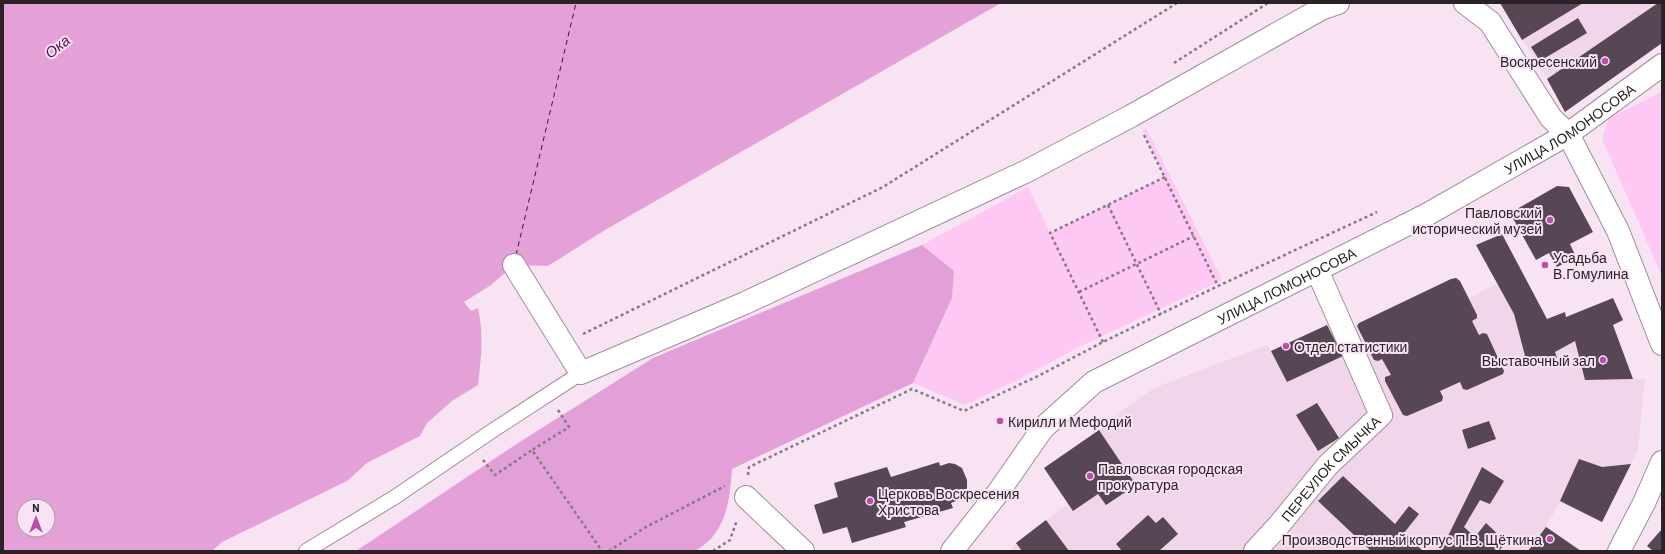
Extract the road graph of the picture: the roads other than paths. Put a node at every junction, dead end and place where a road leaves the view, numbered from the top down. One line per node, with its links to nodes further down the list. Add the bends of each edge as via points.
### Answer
1 (1338, 3): 8 (street, via 1321,9 1131,116 1026,170 744,303)
2 (1465, 3): 4 (street, via 1490,22 1551,118)
3 (1662, 65): 4 (street, УЛИЦА ЛОМОНОСОВА)
4 (1568, 134): 6 (street, УЛИЦА ЛОМОНОСОВА, via 1428,214); 7 (street, via 1618,231)
5 (514, 265): 8 (street)
6 (1317, 270): 13 (street, УЛИЦА ЛОМОНОСОВА, via 1094,382 1043,428 997,494); 14 (street, ПЕРЕУЛОК СМЫЧКА, via 1381,415 1328,465)
7 (1662, 344)
8 (581, 374): 11 (lane, via 492,430 395,498)
9 (1662, 462): 15 (street)
10 (746, 497): 12 (street)
11 (306, 551)
12 (802, 551)
13 (952, 551)
14 (1255, 551)
15 (1619, 551)

